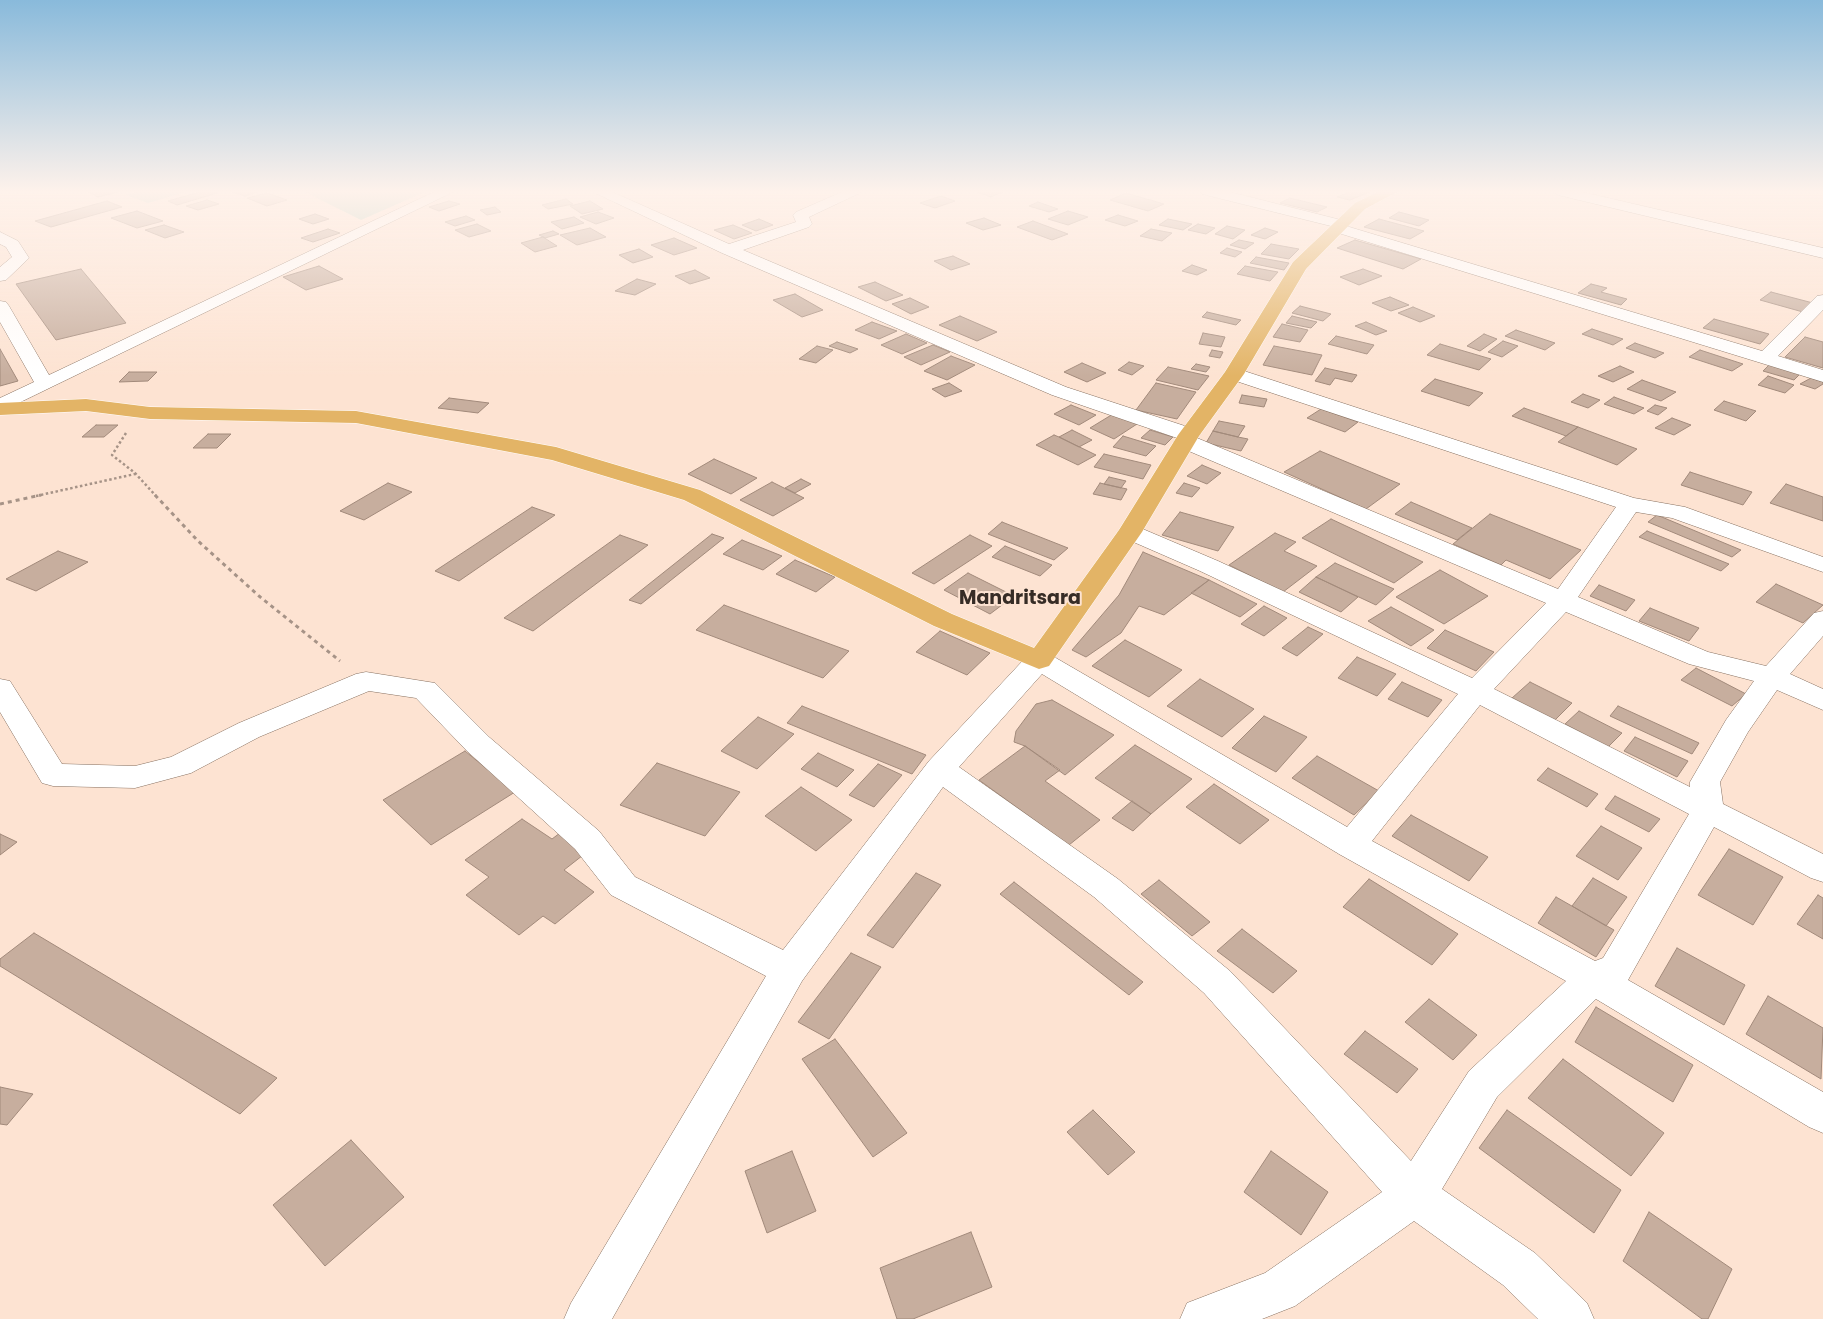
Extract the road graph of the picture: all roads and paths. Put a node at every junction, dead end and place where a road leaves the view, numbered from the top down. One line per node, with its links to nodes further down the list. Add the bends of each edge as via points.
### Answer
1 (17, 253): 6 (street, via 21,258)
2 (319, 253): 12 (street)
3 (734, 253): 15 (street, via 1059,390)
4 (1312, 253): 10 (main road, via 1299,266)
5 (1424, 253): 9 (street)
6 (0, 276)
7 (1823, 300): 9 (street)
8 (0, 306): 12 (street)
9 (1767, 359): 11 (street)
10 (1234, 374): 15 (main road); 18 (street)
11 (1823, 376)
12 (45, 384): 13 (street)
13 (0, 408): 14 (main road, via 86,405)
14 (150, 413): 16 (path, via 133,422 112,455); 23 (main road, via 356,417 556,454 692,495 943,620)
15 (1187, 438): 19 (main road); 21 (street)
16 (135, 473): 17 (path); 25 (path, via 204,547 259,596)
17 (0, 504)
18 (1630, 504): 20 (street, via 1678,512); 21 (street)
19 (1130, 532): 23 (main road); 27 (street)
20 (1823, 565)
21 (1563, 600): 24 (street, via 1699,658); 27 (street)
22 (1823, 619): 24 (street)
23 (1039, 660): 29 (street); 31 (street)
24 (1772, 677): 28 (street); 30 (street, via 1736,727 1705,782)
25 (366, 681): 26 (street, via 249,730 180,765 135,777 53,775); 33 (street, via 425,690 478,744 587,840 623,886)
26 (0, 688)
27 (1476, 691): 30 (street); 31 (street)
28 (1823, 700)
29 (940, 769): 33 (street); 36 (street, via 1106,888 1217,982)
30 (1708, 809): 32 (street); 34 (street, via 1616,969)
31 (1351, 845): 34 (street)
32 (1823, 869)
33 (789, 970): 37 (street)
34 (1593, 978): 35 (street); 36 (street, via 1482,1084)
35 (1823, 1114)
36 (1414, 1195): 38 (street, via 1279,1290); 39 (street, via 1519,1269)
37 (587, 1319)
38 (1203, 1319)
39 (1571, 1319)

